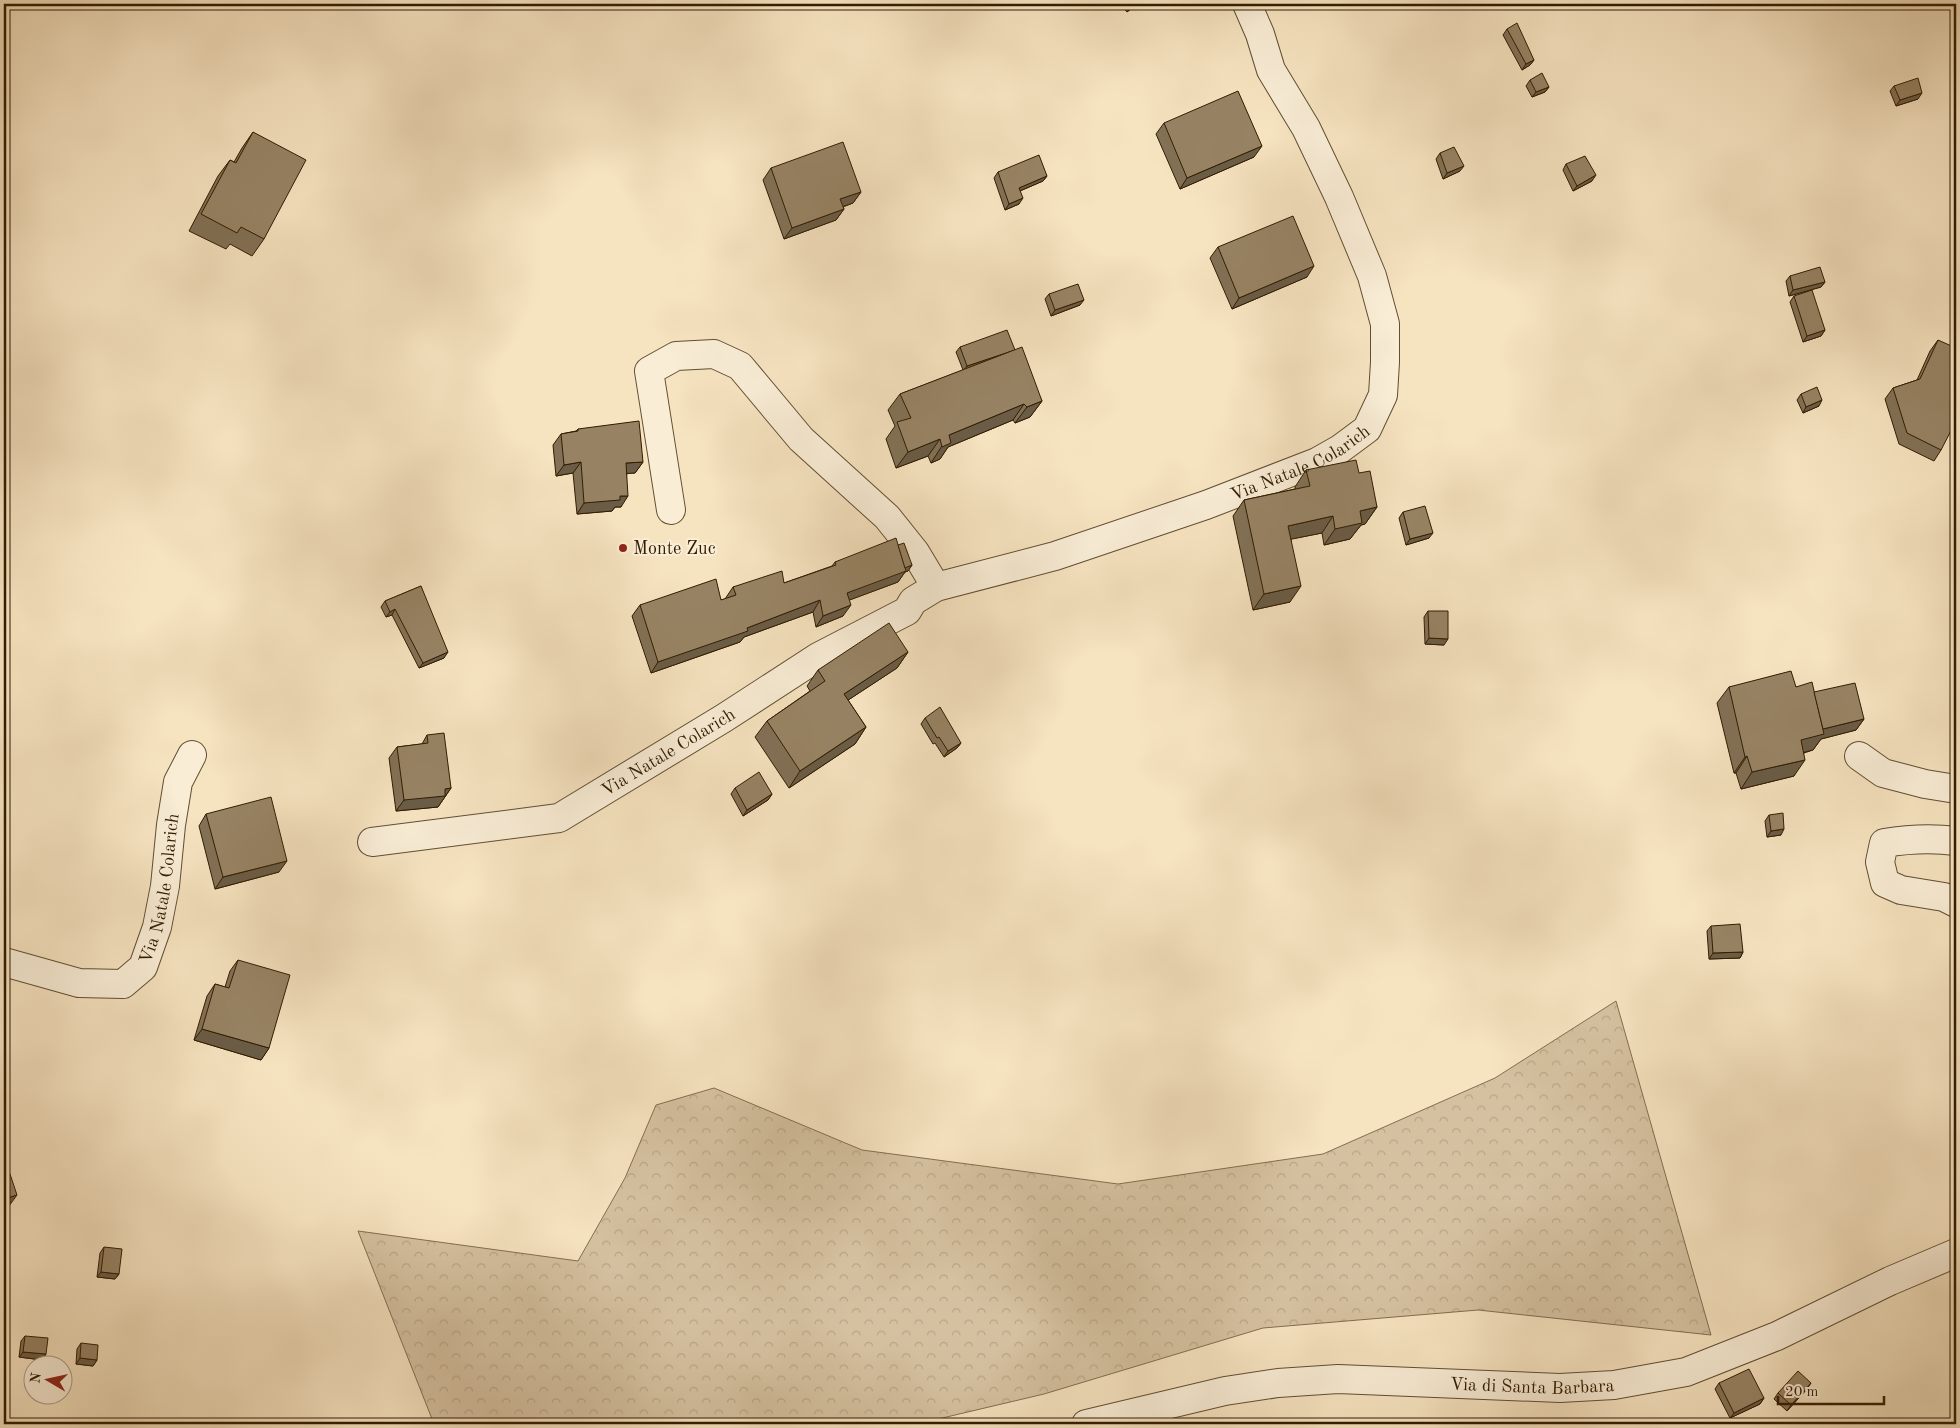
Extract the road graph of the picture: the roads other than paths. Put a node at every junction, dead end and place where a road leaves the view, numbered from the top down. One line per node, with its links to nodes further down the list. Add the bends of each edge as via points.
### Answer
1 (1247, 4): 3 (street, Via Natale Colarich, via 1271,70 1306,128 1372,276 1384,324 1385,362 1383,395 1367,429 1317,462 1206,505 1055,556)
2 (671, 510): 3 (street, via 649,371 676,356 714,354 740,366 800,439 887,517 915,552)
3 (936, 587): 8 (street, Via Natale Colarich, via 913,601 906,611 818,657 560,818)
4 (192, 755): 10 (street, Via Natale Colarich, via 178,782 164,894 143,968 123,984 79,983)
5 (1859, 756): 6 (street, via 1884,773)
6 (1956, 789)
7 (1956, 841): 9 (street, via 1884,843 1880,862 1885,882 1902,890 1944,896)
8 (372, 842)
9 (1956, 903)
10 (4, 962)
11 (1956, 1253): 12 (street, Via di Santa Barbara, via 1777,1336 1686,1372 1614,1385 1560,1388 1338,1379 1278,1382 1225,1390)
12 (1086, 1424)

